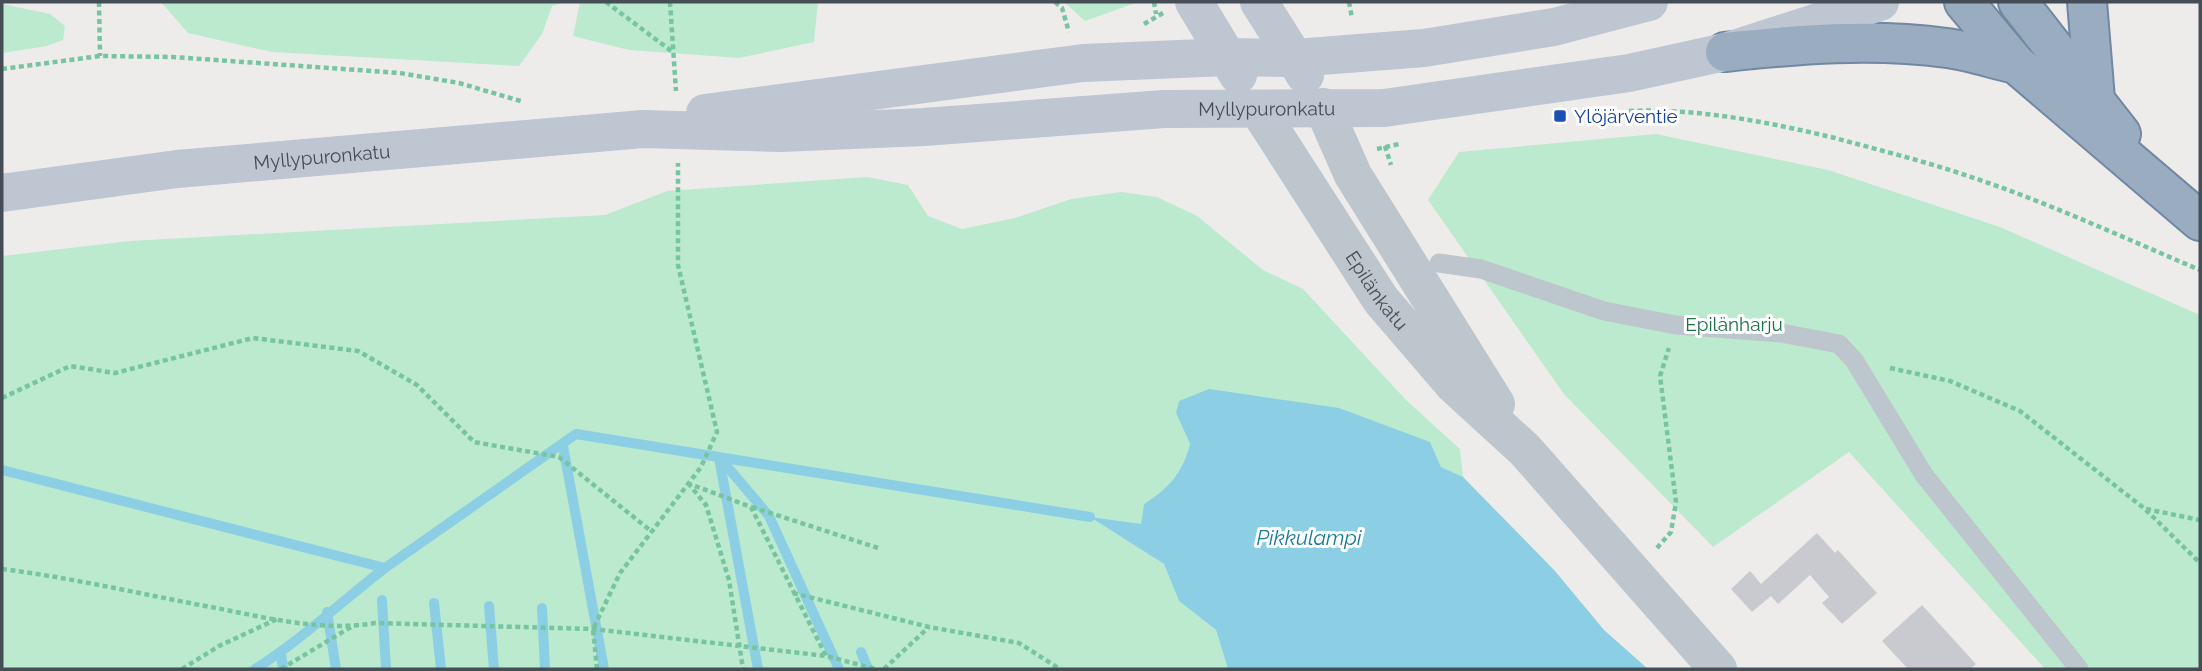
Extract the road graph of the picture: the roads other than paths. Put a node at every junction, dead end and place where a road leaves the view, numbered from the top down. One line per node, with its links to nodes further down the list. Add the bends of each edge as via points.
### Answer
1 (1194, 2): 9 (main road)
2 (1259, 2): 10 (main road)
3 (1649, 2): 10 (main road, Myllypuronkatu, via 1554,27 1454,44)
4 (1880, 2): 8 (main road, Myllypuronkatu)
5 (1964, 2): 11 (highway)
6 (2018, 2): 12 (highway)
7 (2087, 2): 12 (highway)
8 (1725, 52): 11 (highway, via 1825,41 1879,41 1950,48); 13 (main road, Myllypuronkatu, via 1553,86 1384,108)
9 (1227, 57): 10 (main road, Myllypuronkatu); 14 (main road, Myllypuronkatu, via 1083,63); 15 (main road)
10 (1296, 58): 13 (main road)
11 (2016, 65): 16 (highway)
12 (2095, 99): 16 (highway)
13 (1322, 107): 15 (main road, Myllypuronkatu); 20 (street, Epilänkatu, via 1353,175)
14 (671, 108): 15 (main road, Myllypuronkatu, via 781,133 1164,109); 17 (main road, Myllypuronkatu)
15 (1258, 109): 20 (street, Epilänkatu, via 1381,300 1454,385)
16 (2162, 190): 18 (highway)
17 (2, 193)
18 (2200, 221)
19 (1439, 263): 22 (lane, via 1481,269 1604,311 1676,326 1781,333 1839,344 1854,360 1924,474)
20 (1525, 450): 21 (street, Epilänkatu)
21 (1718, 669)
22 (2079, 669)

